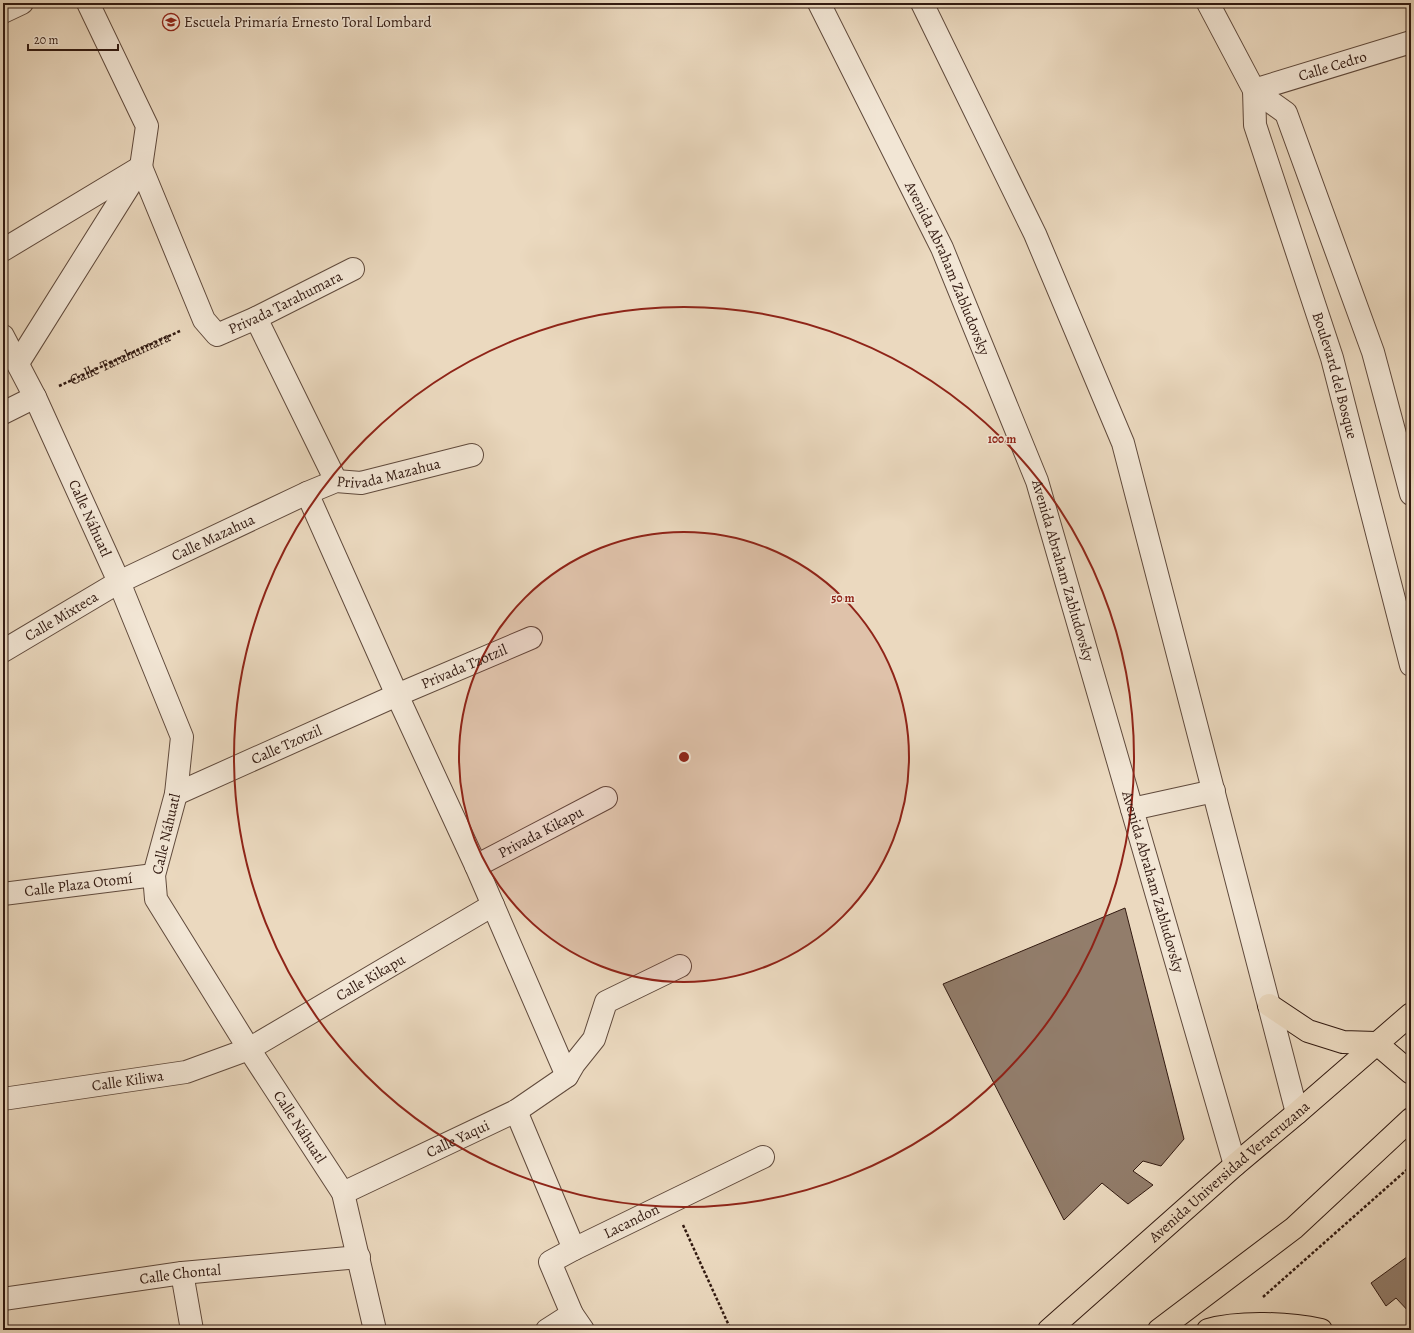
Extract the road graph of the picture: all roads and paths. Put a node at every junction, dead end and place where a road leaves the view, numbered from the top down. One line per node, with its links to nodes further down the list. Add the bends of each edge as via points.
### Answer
1 (22, 3): 6 (street)
2 (88, 3): 9 (street, via 147,126)
3 (819, 3): 30 (street, Avenida Abraham Zabludovsky, via 942,248 1037,481)
4 (922, 3): 27 (street, via 1035,234 1123,443)
5 (1208, 3): 8 (street, Boulevard del Bosque)
6 (3, 12)
7 (1411, 42): 8 (street, Calle Cedro)
8 (1254, 90): 21 (street, Boulevard del Bosque, via 1286,113 1373,352); 25 (street, Boulevard del Bosque, via 1255,125 1332,358)
9 (141, 167): 10 (street); 13 (street); 15 (street)
10 (3, 250)
11 (353, 269): 12 (street, Privada Tarahumara)
12 (256, 318): 13 (street, Privada Tarahumara); 19 (street)
13 (210, 327): 16 (path, Calle Tarahumara)
14 (3, 336): 15 (street, Calle Náhuatl)
15 (18, 363): 16 (street, Calle Náhuatl)
16 (35, 397): 17 (street); 22 (street, Calle Náhuatl)
17 (3, 413)
18 (472, 455): 19 (street, Privada Mazahua, via 361,483)
19 (336, 481): 20 (street, Privada Mazahua)
20 (307, 493): 22 (street, Calle Mazahua); 26 (street)
21 (1411, 494)
22 (120, 582): 24 (street, Calle Mixteca); 28 (street, Calle Náhuatl, via 182,737)
23 (531, 638): 26 (street, Privada Tzotzil)
24 (3, 651)
25 (1411, 665)
26 (397, 695): 28 (street, Calle Tzotzil); 31 (street)
27 (1214, 791): 30 (street); 36 (street)
28 (176, 794): 32 (street, Calle Náhuatl)
29 (606, 798): 31 (street, Privada Kikapu)
30 (1132, 809): 47 (street, Avenida Abraham Zabludovsky)
31 (476, 866): 34 (street)
32 (154, 875): 33 (street, Calle Plaza Otomí); 39 (street, Calle Náhuatl, via 156,899)
33 (3, 894)
34 (493, 905): 39 (street, Calle Kikapu); 41 (street)
35 (680, 966): 41 (street, via 606,1002 594,1039)
36 (1269, 1005): 38 (main road, via 1308,1032 1343,1042); 44 (street)
37 (1411, 1014): 38 (main road, Avenida Universidad Veracruzana)
38 (1376, 1043): 40 (main road); 44 (main road, Avenida Universidad Veracruzana)
39 (249, 1049): 42 (street, Calle Kiliwa, via 186,1072); 49 (street, Calle Náhuatl)
40 (1411, 1073)
41 (567, 1076): 43 (street, Calle Yaqui)
42 (3, 1099)
43 (516, 1111): 49 (street, Calle Yaqui); 51 (street)
44 (1297, 1113): 47 (main road, Avenida Universidad Veracruzana)
45 (1411, 1119): 62 (main road, via 1294,1228)
46 (763, 1157): 50 (street, Lacandon)
47 (1235, 1165): 61 (main road, Avenida Universidad Veracruzana)
48 (1411, 1166): 56 (path)
49 (343, 1193): 52 (street, Calle Náhuatl)
50 (672, 1201): 51 (street, Lacandon); 60 (path)
51 (574, 1249): 55 (street, Lacandon, via 550,1262)
52 (359, 1257): 53 (street, Calle Chontal); 58 (street, Calle Náhuatl)
53 (182, 1273): 54 (street, Calle Chontal); 57 (street)
54 (3, 1299)
55 (577, 1322): 59 (street)
56 (1230, 1326): 63 (main road); 64 (main road, via 1267,1324)
57 (192, 1330)
58 (376, 1330)
59 (547, 1330)
60 (731, 1330)
61 (1049, 1330)
62 (1159, 1330)
63 (1208, 1330)
64 (1320, 1330)

